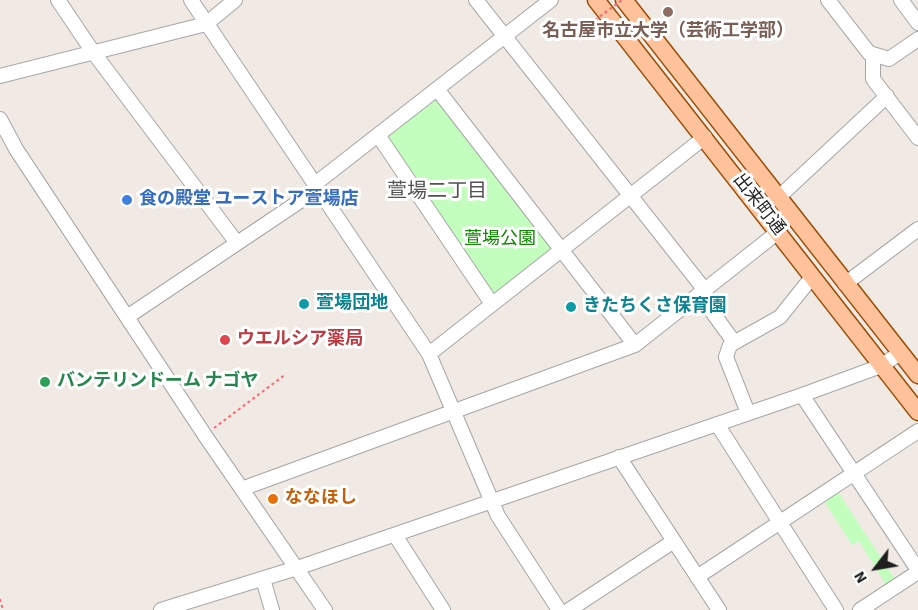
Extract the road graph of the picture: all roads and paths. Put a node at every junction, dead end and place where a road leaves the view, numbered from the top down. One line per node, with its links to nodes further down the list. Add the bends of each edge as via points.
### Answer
1 (58, 0): 15 (street)
2 (191, 0): 12 (street)
3 (235, 0): 12 (street)
4 (476, 0): 13 (street)
5 (551, 0): 13 (street)
6 (596, 0): 22 (main road, 出来町通)
7 (623, 0): 10 (path, bridge); 26 (main road, 出来町通)
8 (828, 0): 16 (street)
9 (901, 0): 11 (street)
10 (595, 20)
11 (918, 22)
12 (206, 24): 15 (street); 24 (street)
13 (504, 36): 18 (street); 25 (street)
14 (918, 39): 16 (street, via 889,59)
15 (93, 52): 17 (street); 29 (street)
16 (873, 54): 19 (street, via 873,79)
17 (0, 76)
18 (437, 89): 21 (street); 30 (street)
19 (886, 96): 23 (street); 26 (street)
20 (0, 118): 35 (street)
21 (378, 135): 24 (street); 34 (street)
22 (705, 137): 25 (street); 28 (main road, 出来町通)
23 (918, 138)
24 (317, 186): 29 (street); 39 (street)
25 (630, 197): 30 (street); 33 (street)
26 (779, 197): 32 (main road, 出来町通)
27 (918, 229): 32 (street)
28 (778, 232): 31 (main road, 出来町通); 33 (street)
29 (237, 243): 35 (street)
30 (562, 250): 34 (street); 37 (street)
31 (812, 277): 36 (street, via 780,317); 40 (main road, 出来町通)
32 (845, 284): 38 (main road, 出来町通)
33 (701, 291): 36 (street); 37 (street)
34 (492, 304): 39 (street)
35 (127, 317): 52 (street)
36 (734, 342): 46 (street, via 726,357)
37 (635, 345): 44 (street)
38 (900, 353): 40 (street); 42 (main road, 出来町通)
39 (429, 354): 44 (street)
40 (881, 366): 43 (street); 45 (main road, 出来町通)
41 (286, 374): 48 (path)
42 (918, 375)
43 (802, 395): 46 (street); 51 (street)
44 (454, 411): 52 (street); 53 (street)
45 (918, 412)
46 (748, 413): 47 (street)
47 (717, 424): 50 (street); 54 (street)
48 (214, 428)
49 (918, 431): 51 (street)
50 (619, 457): 53 (street); 56 (street)
51 (855, 473): 54 (street); 58 (street)
52 (244, 488): 57 (street)
53 (491, 502): 55 (street); 68 (street)
54 (779, 523): 59 (street); 71 (street)
55 (394, 535): 57 (street); 67 (street)
56 (674, 541): 59 (street); 69 (street)
57 (297, 568): 60 (street); 66 (street)
58 (918, 571): 72 (street)
59 (697, 577): 70 (street)
60 (263, 579): 62 (street); 65 (street)
61 (0, 599): 63 (path)
62 (192, 605): 64 (street)
63 (3, 610)
64 (161, 610)
65 (272, 610)
66 (325, 610)
67 (443, 610)
68 (559, 610)
69 (569, 610)
70 (719, 610)
71 (836, 610)
72 (861, 610)

